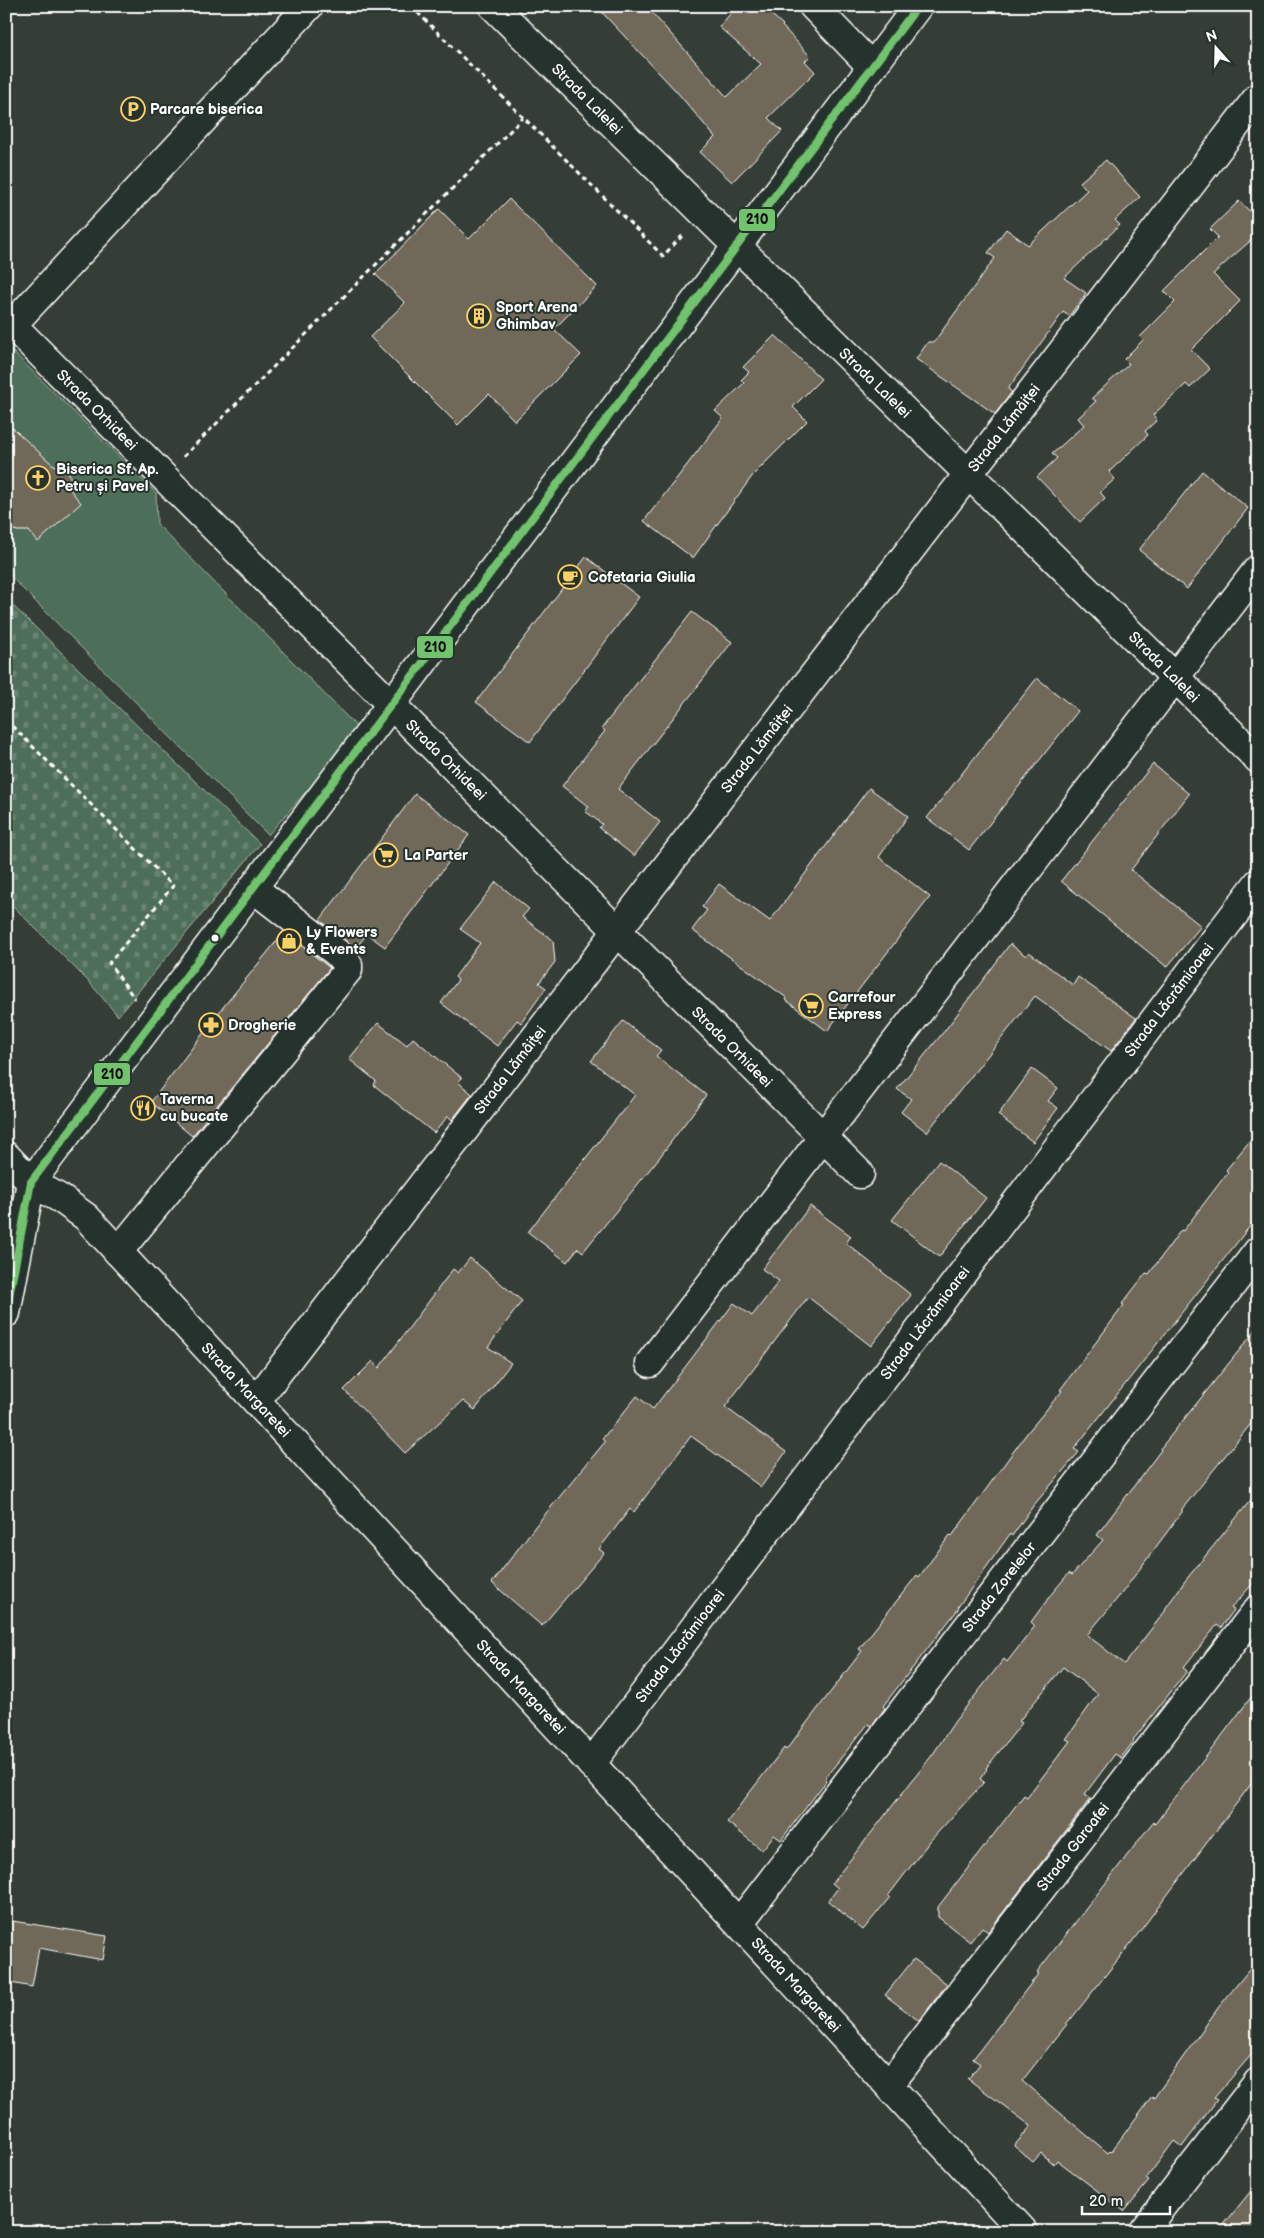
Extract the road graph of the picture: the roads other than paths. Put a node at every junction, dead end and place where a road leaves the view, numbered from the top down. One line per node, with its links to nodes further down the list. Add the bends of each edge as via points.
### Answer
1 (309, 6): 11 (street, Strada Orhideei, via 12,325)
2 (493, 6): 7 (street, Strada Lalelei)
3 (813, 6): 5 (street)
4 (918, 6): 5 (street)
5 (872, 67): 7 (street)
6 (1258, 97): 8 (street, Strada Lămâiței)
7 (737, 246): 8 (street, Strada Lalelei); 11 (street)
8 (968, 474): 10 (street, Strada Lalelei); 15 (street, Strada Lămâiței)
9 (1258, 569): 10 (street)
10 (1175, 678): 12 (street, Strada Lalelei); 16 (street)
11 (391, 705): 14 (street); 15 (street, Strada Orhideei)
12 (1258, 759)
13 (1258, 883): 26 (street, Strada Lăcrămioarei)
14 (253, 888): 19 (street); 20 (street, via 337,953 348,965 348,970)
15 (617, 932): 16 (street, Strada Orhideei); 24 (street, Strada Lămâiței)
16 (823, 1138): 18 (street, Strada Orhideei); 23 (street)
17 (6, 1156): 19 (street, Strada Margaretei)
18 (860, 1174)
19 (31, 1182): 20 (street, Strada Margaretei, via 86,1217); 22 (street)
20 (118, 1252): 24 (street, Strada Margaretei)
21 (1257, 1254): 27 (street, Strada Zorelelor)
22 (6, 1313)
23 (650, 1363)
24 (256, 1401): 26 (street, Strada Margaretei)
25 (1258, 1609): 29 (street, Strada Garoafei)
26 (592, 1764): 27 (street, Strada Margaretei)
27 (739, 1923): 29 (street, Strada Margaretei)
28 (1258, 2082): 31 (street)
29 (889, 2085): 30 (street, Strada Margaretei)
30 (1024, 2232)
31 (1142, 2232)

